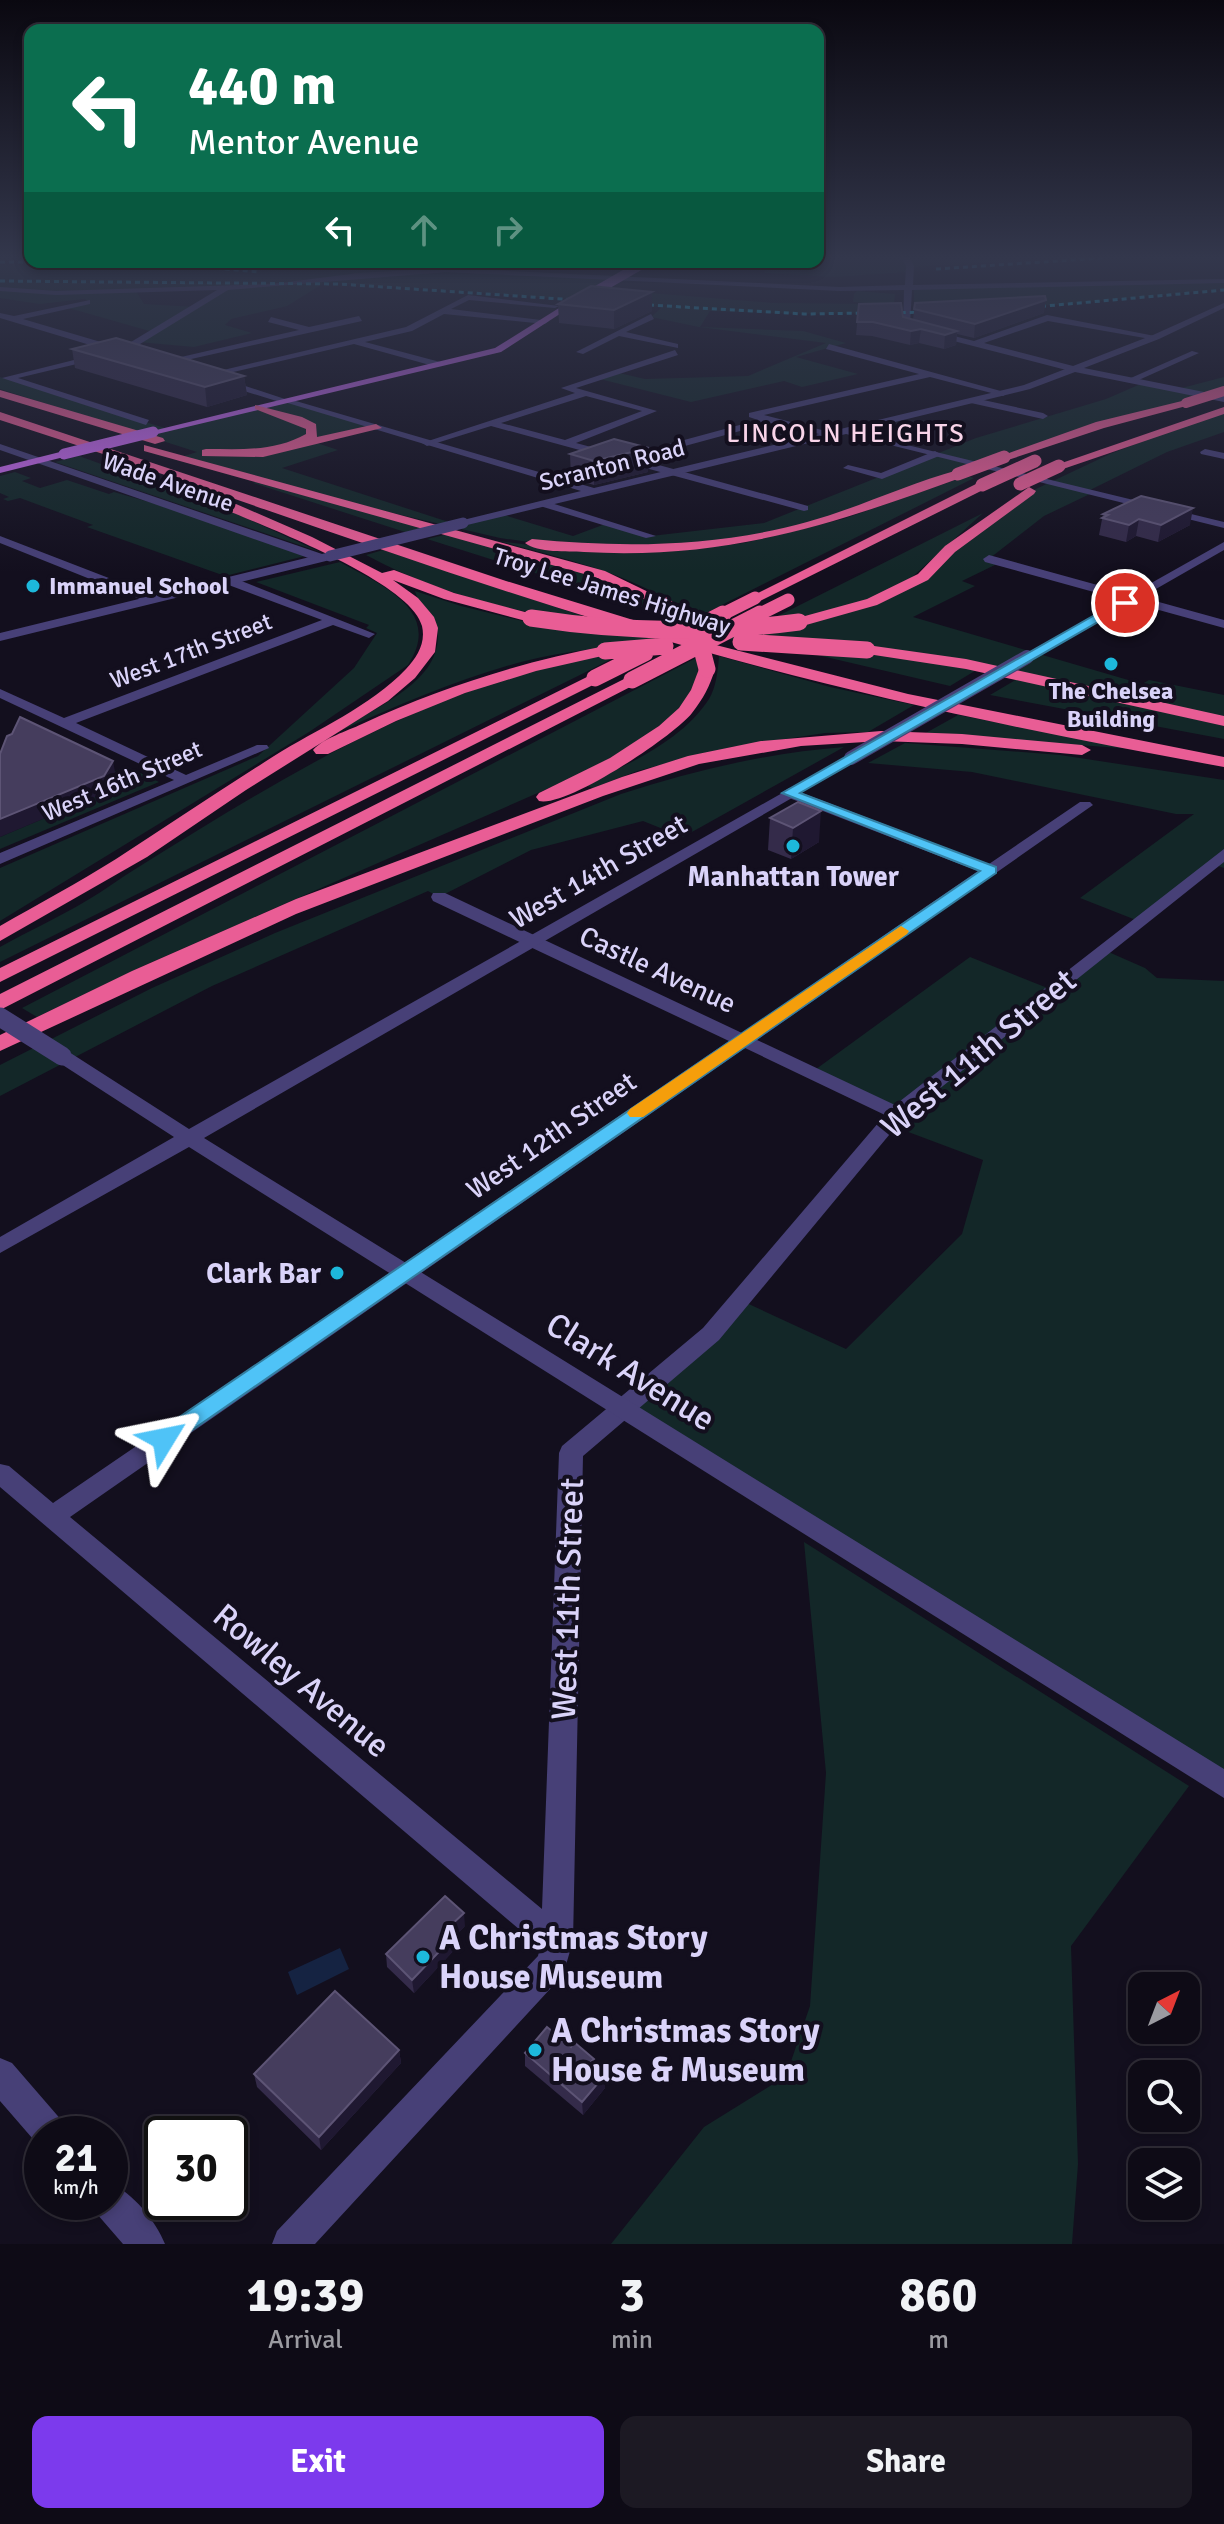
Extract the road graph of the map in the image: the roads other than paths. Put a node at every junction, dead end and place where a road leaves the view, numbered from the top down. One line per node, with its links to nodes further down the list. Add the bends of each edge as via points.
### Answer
1 (78, 363): 16 (street)
2 (160, 363): 14 (street)
3 (260, 363): 14 (street)
4 (432, 363): 11 (street)
5 (443, 363): 11 (main road)
6 (637, 363): 18 (street, via 566,388)
7 (887, 363): 13 (street)
8 (1049, 363): 12 (street)
9 (1090, 363): 12 (street, Scranton Road)
10 (1172, 363): 15 (street)
11 (437, 364): 21 (main road)
12 (1074, 369): 15 (street); 19 (street, Scranton Road)
13 (929, 374): 19 (street); 31 (street, via 752,415)
14 (203, 376): 21 (street)
15 (1129, 381): 20 (street)
16 (2, 384): 33 (highway); 40 (highway, via 199,452)
17 (1224, 391): 23 (highway, bridge)
18 (586, 393): 32 (street); 38 (street, via 652,411)
19 (1003, 393): 22 (street, Scranton Road)
20 (1224, 399)
21 (286, 401): 25 (main road); 34 (street)
22 (974, 401): 29 (street); 35 (street, Scranton Road)
23 (1186, 403): 52 (highway, bridge, via 1100,425 849,514 723,543 586,548 519,541); 87 (highway, bridge, via 982,485)
24 (0, 404): 26 (highway)
25 (259, 407): 33 (main road, via 168,429); 40 (highway, via 312,427 307,440)
26 (19, 410): 52 (highway); 72 (highway, Troy Lee James Highway, via 679,626 903,683)
27 (1224, 410): 28 (highway)
28 (1206, 415): 49 (highway, bridge, via 1029,491 950,549 923,577 872,602 799,622 720,631 651,632 531,618 480,606 417,585 268,516); 51 (highway, bridge, via 1059,466)
29 (1043, 416)
30 (0, 418): 49 (highway); 74 (highway, Troy Lee James Highway, via 738,656 951,709)
31 (769, 420): 36 (street); 44 (street)
32 (491, 423): 37 (street); 38 (street)
33 (149, 427): 45 (main road, bridge)
34 (376, 428): 37 (street); 40 (highway)
35 (846, 433): 36 (street, Scranton Road); 42 (street)
36 (833, 436): 48 (street, Scranton Road)
37 (427, 443): 50 (street)
38 (565, 443): 44 (street)
39 (0, 447): 45 (street, Wade Avenue)
40 (282, 450)
41 (1205, 452): 43 (street)
42 (935, 454): 46 (street, via 882,476); 55 (street)
43 (1224, 456)
44 (626, 459): 48 (street)
45 (39, 460): 47 (main road); 59 (street, Wade Avenue)
46 (848, 468)
47 (0, 470)
48 (676, 472): 50 (street, Scranton Road); 54 (street)
49 (155, 475): 81 (highway, via 365,570 420,609 431,642 423,660 383,695)
50 (595, 492): 53 (street, Scranton Road)
51 (1000, 494)
52 (350, 503): 84 (highway, bridge, via 600,574 662,602 699,635 707,669 688,708 640,747 560,790)
53 (544, 504): 56 (street); 59 (street, Scranton Road, bridge)
54 (804, 508)
55 (1224, 525)
56 (650, 536)
57 (0, 539): 64 (street)
58 (1224, 545): 63 (street, West 14th Street)
59 (326, 557): 61 (street, Scranton Road)
60 (989, 559): 63 (street)
61 (230, 581): 64 (street, Scranton Road); 65 (street)
62 (795, 596): 88 (highway, bridge)
63 (1133, 598): 66 (street); 77 (street, West 14th Street, bridge)
64 (154, 600): 68 (street, Scranton Road)
65 (334, 620): 67 (street); 71 (street, West 17th Street)
66 (1224, 624)
67 (369, 634)
68 (0, 637)
69 (0, 693): 71 (street)
70 (1224, 721): 81 (highway, bridge, via 978,666 867,650 736,642 605,651 484,679 381,720)
71 (63, 723): 76 (street)
72 (1210, 743)
73 (262, 748): 76 (street, West 16th Street)
74 (1224, 762)
75 (1224, 770): 84 (highway, via 1114,753 942,737 761,745 624,781)
76 (186, 780): 80 (street, West 16th Street)
77 (789, 793): 82 (street); 86 (street, West 14th Street)
78 (1085, 805): 82 (street, West 12th Street)
79 (1224, 854): 92 (street, West 11th Street)
80 (0, 859)
81 (128, 859): 85 (highway)
82 (991, 870): 90 (street, West 12th Street)
83 (439, 897): 86 (street, Castle Avenue)
84 (290, 909): 91 (highway)
85 (0, 935)
86 (532, 941): 90 (street, Castle Avenue); 93 (street, West 14th Street)
87 (0, 976)
88 (0, 1003)
89 (0, 1017): 93 (street, Clark Avenue, bridge)
90 (743, 1039): 92 (street, Castle Avenue); 95 (street, West 12th Street)
91 (0, 1044)
92 (897, 1113): 96 (street, West 11th Street, via 711,1334)
93 (188, 1138): 94 (street, West 14th Street); 95 (street, Clark Avenue)
94 (0, 1246)
95 (405, 1273): 96 (street, Clark Avenue); 98 (street, West 12th Street)
96 (624, 1408): 99 (street, Clark Avenue); 100 (street, West 11th Street, via 571,1453)
97 (0, 1473): 98 (street, Rowley Avenue)
98 (53, 1516): 100 (street, Rowley Avenue)
99 (1224, 1785)
100 (557, 1941): 105 (street, West 11th Street, via 552,1964)
101 (0, 2075): 102 (street)
102 (35, 2116)
103 (126, 2220): 104 (street)
104 (147, 2244)
105 (290, 2244)

